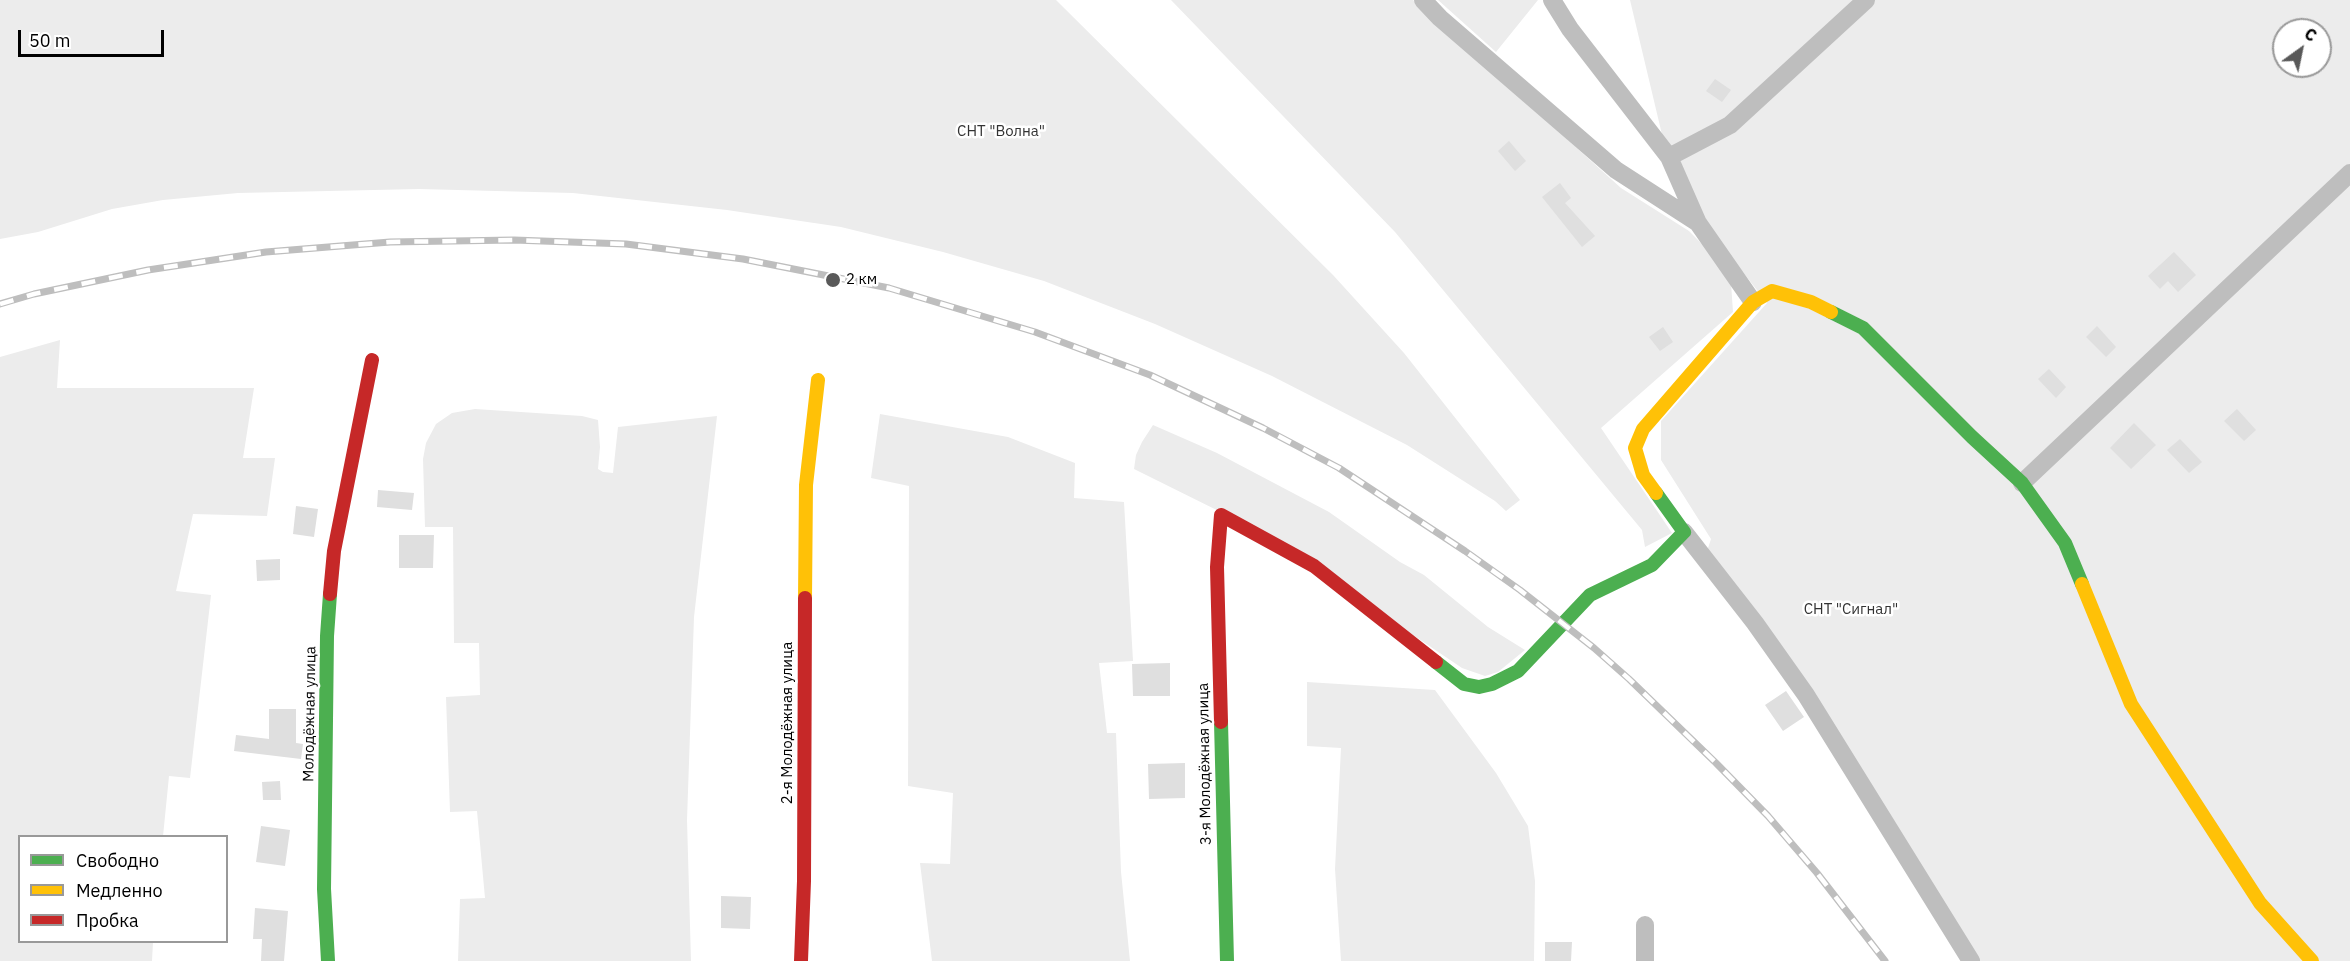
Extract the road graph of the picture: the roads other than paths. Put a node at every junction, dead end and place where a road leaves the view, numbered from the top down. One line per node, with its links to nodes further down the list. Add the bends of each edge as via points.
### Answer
1 (1423, 0): 6 (street, via 1616,170)
2 (1552, 0): 4 (street)
3 (1866, 0): 4 (street, via 1730,125)
4 (1669, 157): 6 (street)
5 (2350, 172): 10 (street)
6 (1698, 223): 7 (street)
7 (1753, 302): 10 (street, via 1772,291 1811,302 1863,328); 11 (street, via 1643,429 1635,448 1644,476)
8 (372, 360): 13 (street, Молодёжная улица, via 334,551 327,636 324,889)
9 (818, 380): 14 (street, 2-я Молодёжная улица, via 806,485)
10 (2022, 483): 18 (street, via 2065,543 2131,704 2260,903)
11 (1684, 532): 15 (street, 3-я Молодёжная улица, via 1652,564 1590,595 1518,671 1479,687 1464,684 1314,566 1221,515 1217,567); 17 (street, via 1806,695)
12 (1645, 925): 16 (street)
13 (328, 961)
14 (801, 961)
15 (1227, 961)
16 (1646, 961)
17 (1971, 961)
18 (2312, 961)

